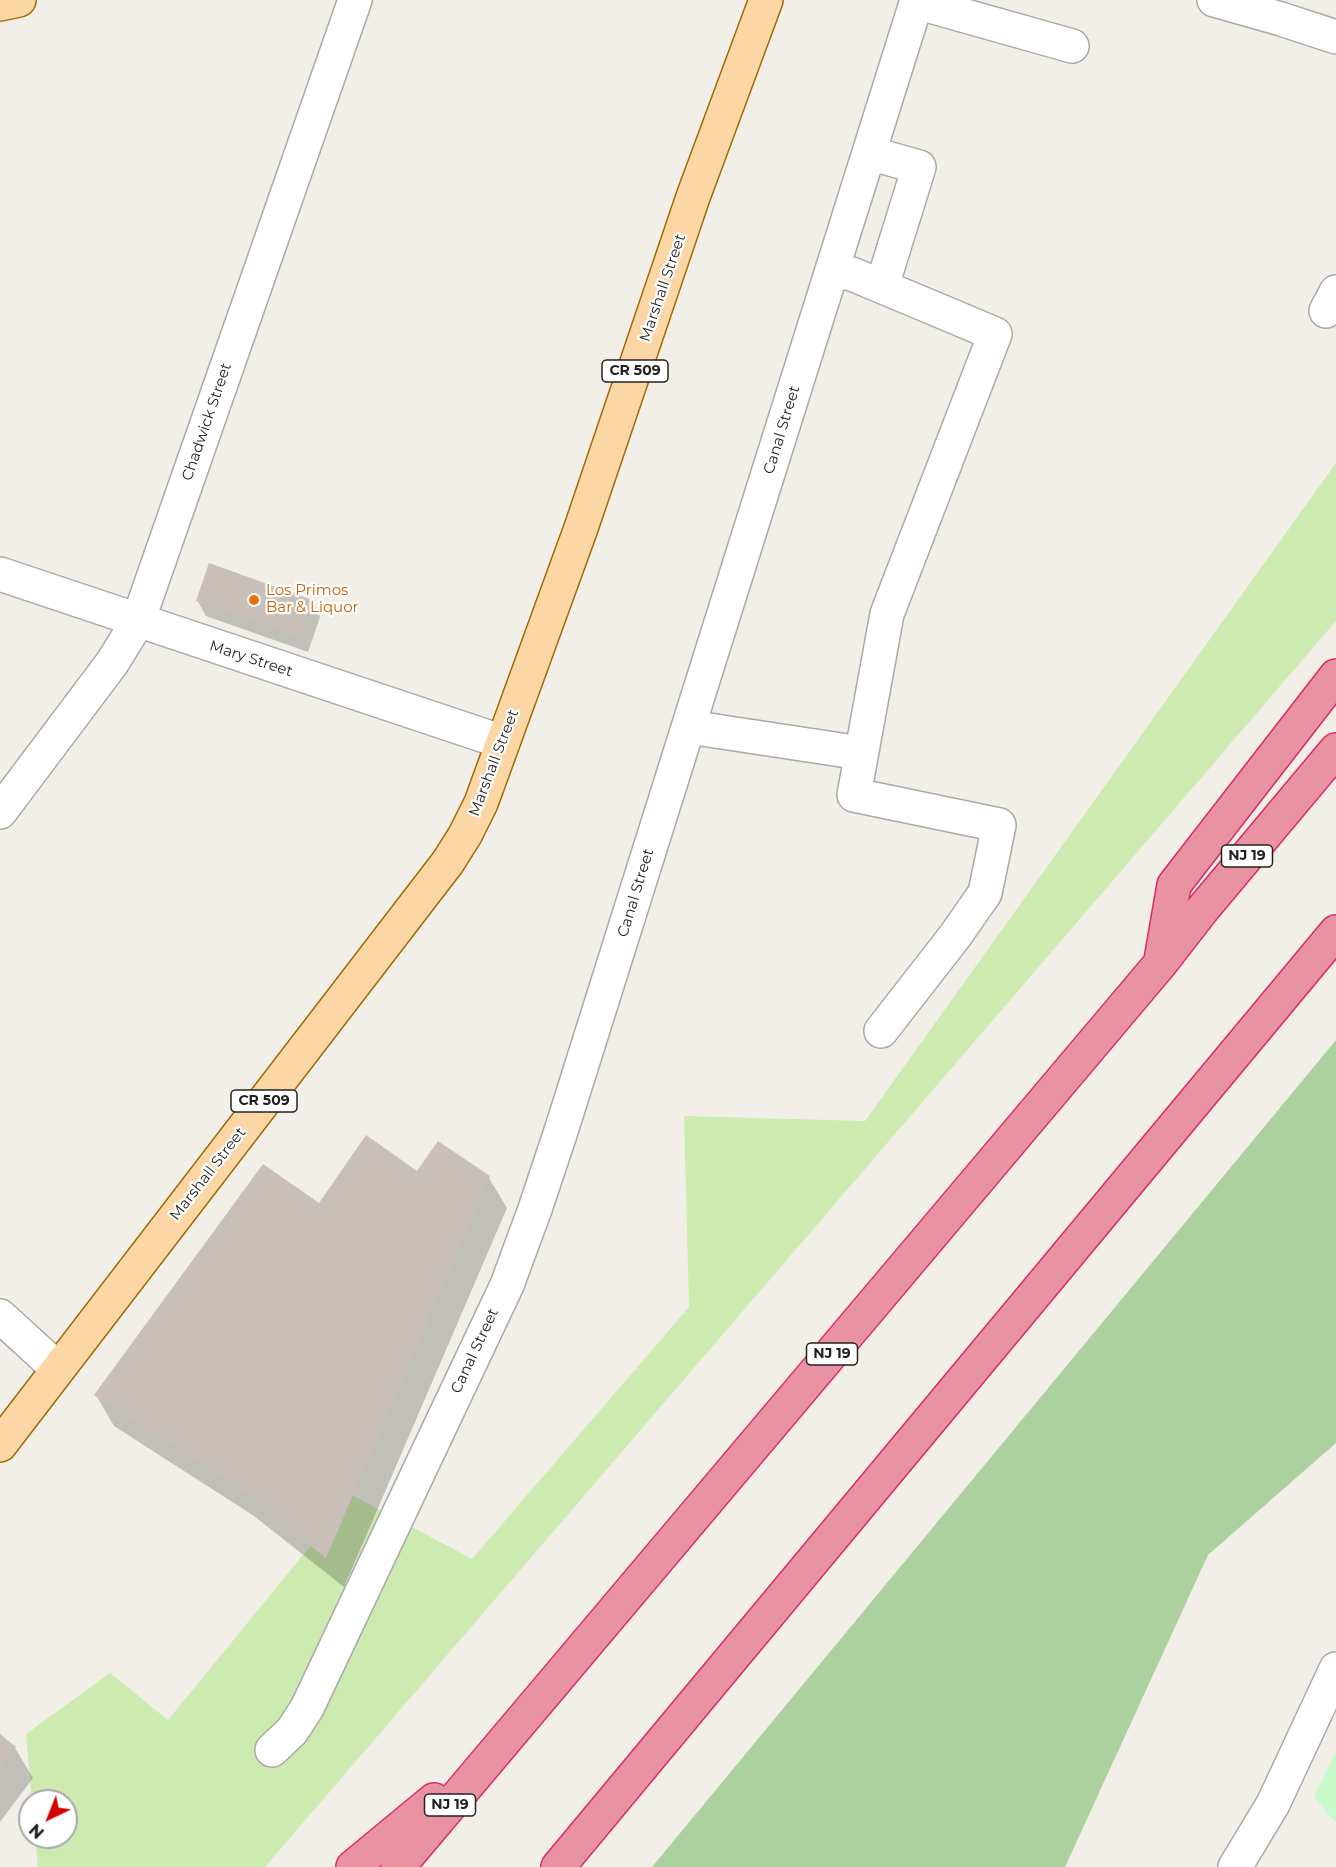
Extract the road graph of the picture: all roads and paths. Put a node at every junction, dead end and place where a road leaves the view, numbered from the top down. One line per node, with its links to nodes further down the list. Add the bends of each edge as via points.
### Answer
1 (19, 0): 6 (main road)
2 (355, 0): 13 (street, Chadwick Street)
3 (766, 0): 16 (main road, Marshall Street / CR 509)
4 (1214, 0): 7 (street)
5 (917, 1): 8 (street); 9 (street, Canal Street)
6 (0, 4)
7 (1336, 37)
8 (1072, 46)
9 (869, 153): 10 (street, Canal Street); 11 (street, via 919,167)
10 (832, 271): 11 (street); 15 (street, Canal Street)
11 (882, 286): 18 (street, via 995,334 887,614)
12 (0, 574): 13 (street, Mary Street)
13 (138, 621): 16 (street, Mary Street); 19 (street, Chadwick Street, via 112,663)
14 (1336, 676): 21 (highway, via 1174,885)
15 (689, 727): 18 (street); 28 (street, Canal Street, via 562,1128 507,1285 307,1708 292,1731)
16 (503, 742): 24 (main road, Marshall Street / CR 509, via 481,804 448,862)
17 (1336, 750): 21 (highway, NJ 19)
18 (861, 753): 22 (street, via 854,795 999,825 985,893)
19 (0, 812)
20 (1336, 932): 31 (highway)
21 (1160, 964): 27 (highway, NJ 19)
22 (881, 1031)
23 (0, 1316): 24 (street)
24 (58, 1369): 25 (main road, Marshall Street / CR 509)
25 (0, 1445)
26 (1336, 1669): 32 (street, via 1273,1804)
27 (503, 1743): 29 (highway); 30 (highway, NJ 19)
28 (272, 1750)
29 (353, 1867)
30 (398, 1867)
31 (558, 1867)
32 (1235, 1867)

